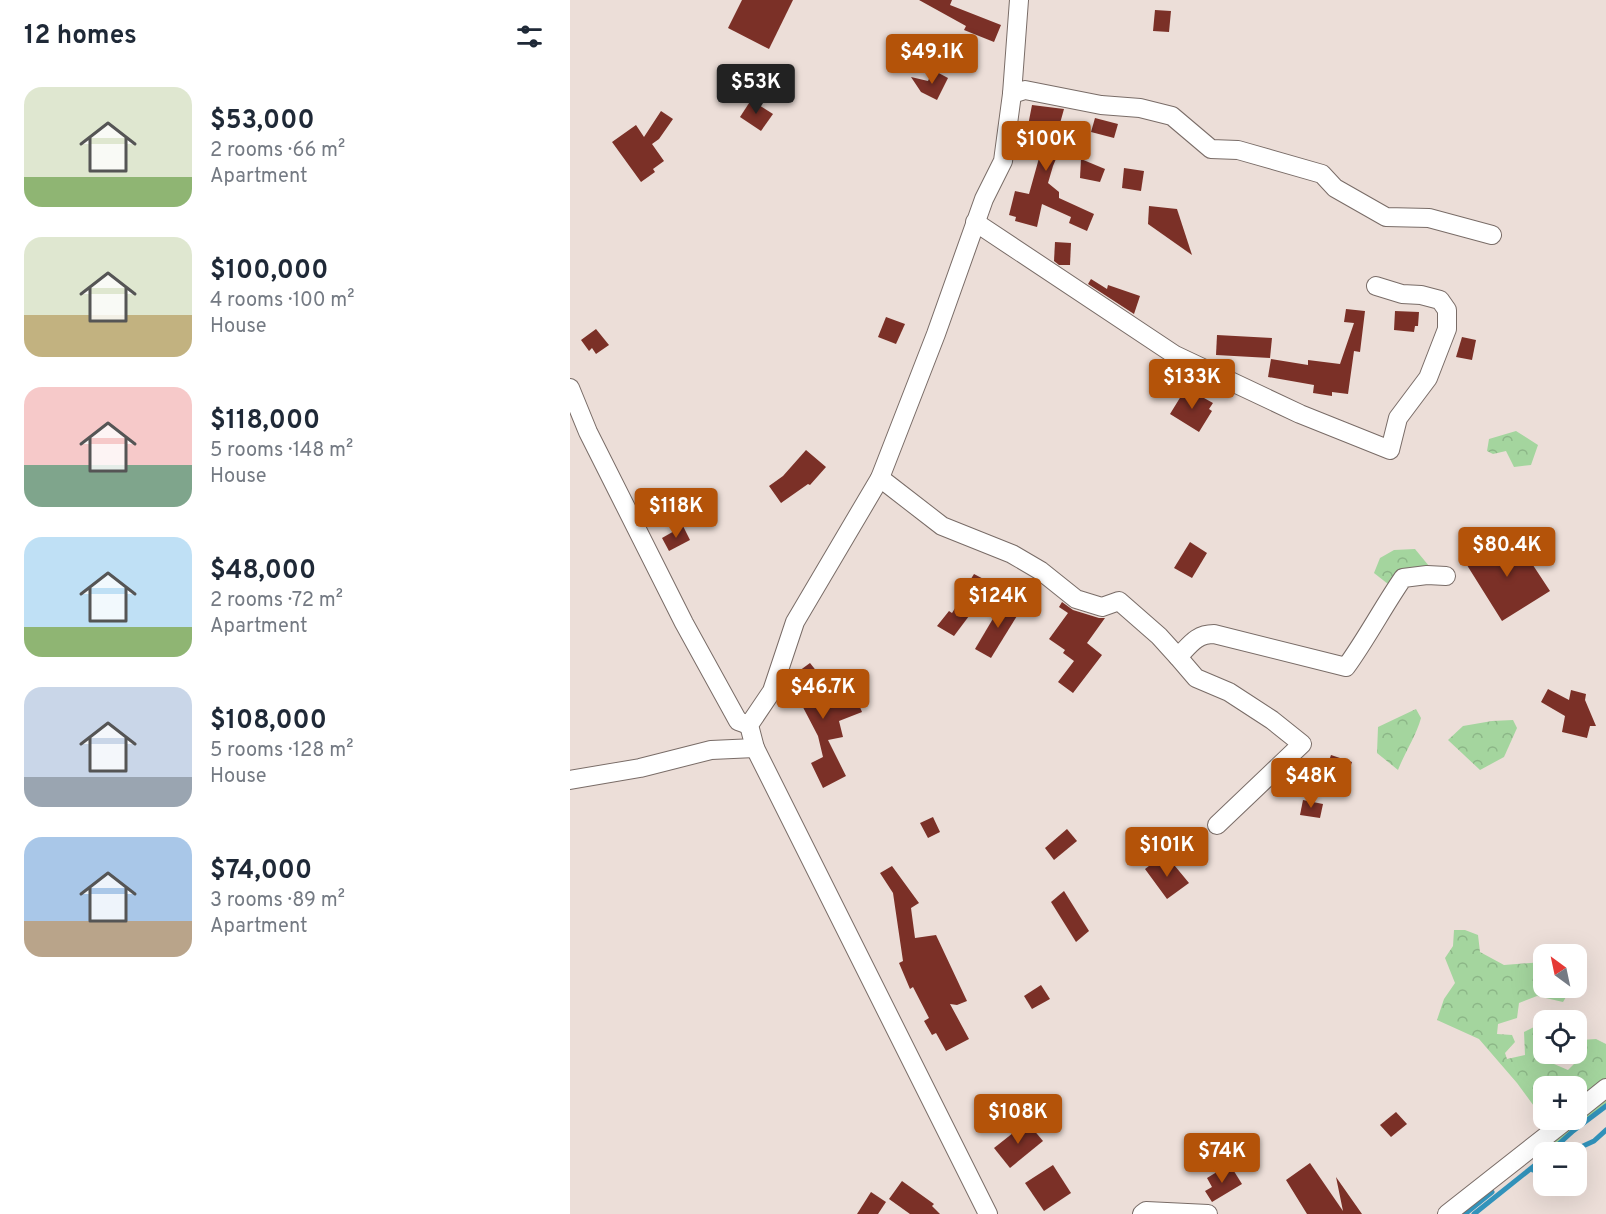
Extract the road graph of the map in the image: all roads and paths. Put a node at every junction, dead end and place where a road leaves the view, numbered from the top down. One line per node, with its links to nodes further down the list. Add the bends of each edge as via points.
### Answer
1 (1019, 0): 2 (street)
2 (1012, 94): 3 (street, via 1003,161); 4 (street, via 1024,90 1172,116 1211,149 1238,150 1322,174 1335,188 1386,217 1429,218)
3 (975, 222): 5 (street, via 1175,355 1300,414 1390,450 1398,418 1428,378 1447,329 1447,310 1440,300); 7 (street)
4 (1492, 235)
5 (1376, 286)
6 (570, 388): 10 (street, via 588,432 684,623 738,721)
7 (880, 478): 9 (street, via 942,526 1012,554 1076,599 1102,607 1119,601); 10 (street, via 795,622 772,691)
8 (1446, 576): 9 (street, via 1403,578 1347,667 1214,634 1198,637)
9 (1179, 657): 13 (street, via 1196,678 1229,692 1302,744)
10 (749, 725): 11 (street)
11 (754, 748): 12 (street, via 711,750); 17 (street)
12 (570, 780)
13 (1217, 825)
14 (1606, 1088): 15 (street)
15 (1587, 1103)
16 (1554, 1130): 20 (street)
17 (988, 1214)
18 (1142, 1214): 19 (street)
19 (1208, 1214)
20 (1447, 1214)

